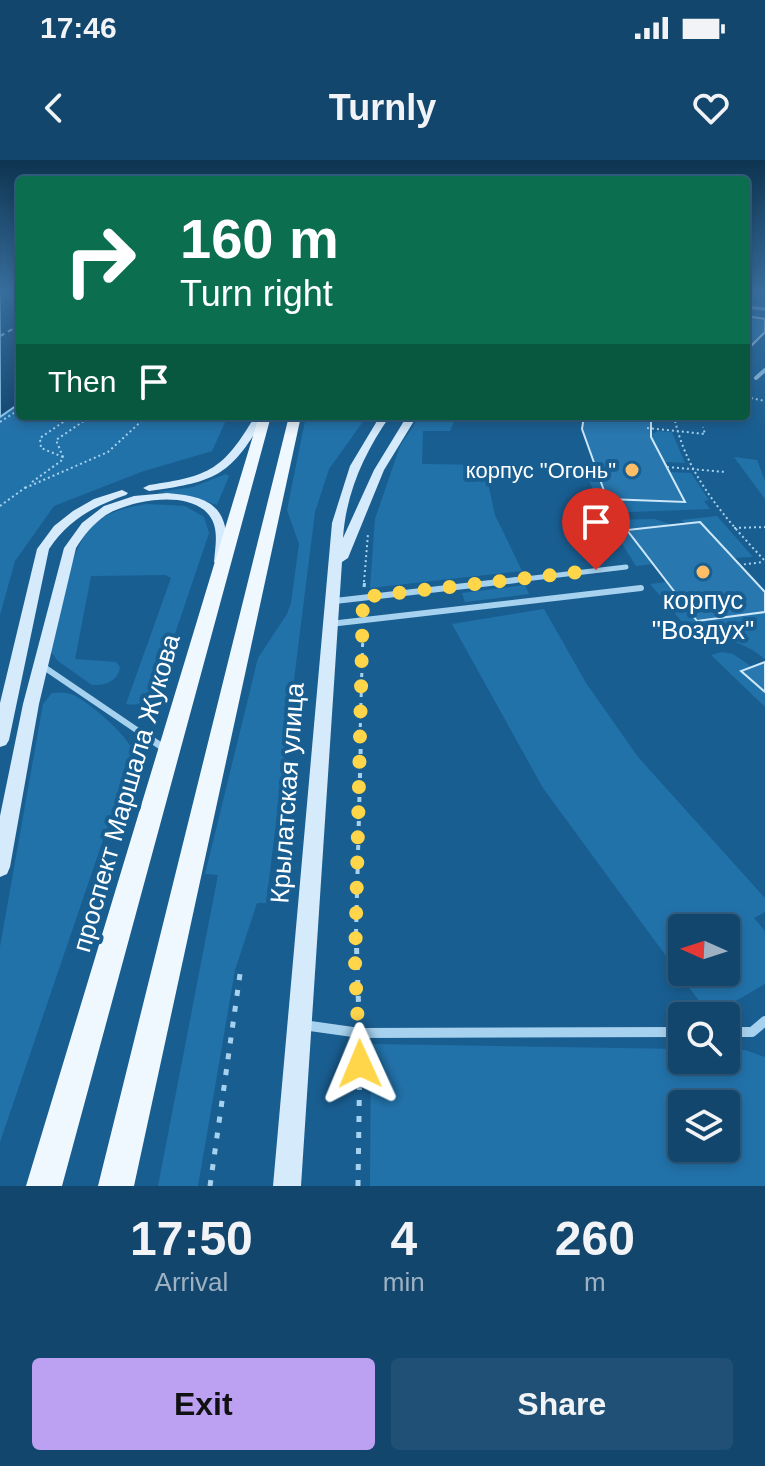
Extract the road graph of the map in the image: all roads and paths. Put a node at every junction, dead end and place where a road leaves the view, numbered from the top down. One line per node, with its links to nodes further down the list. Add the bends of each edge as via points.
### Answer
1 (765, 370): 2 (lane)
2 (756, 378)
3 (66, 420): 15 (path, via 40,438 41,448)
4 (85, 420): 15 (path, via 56,440)
5 (143, 420): 19 (path, via 117,446)
6 (261, 420): 35 (main road, via 240,453 217,472 100,500 53,532 43,549)
7 (262, 420): 27 (main road, проспект Маршала Жукова)
8 (294, 420): 45 (main road)
9 (382, 420): 28 (main road, Крылатская улица, via 348,480)
10 (410, 420): 28 (main road, via 379,470)
11 (674, 420): 14 (path)
12 (703, 427): 14 (path, via 705,434)
13 (647, 428): 14 (path)
14 (675, 431): 17 (path)
15 (63, 457): 19 (path)
16 (667, 467): 17 (path)
17 (695, 469): 18 (path); 23 (path)
18 (726, 472)
19 (25, 488): 20 (path)
20 (0, 506)
21 (369, 520): 30 (path)
22 (765, 527): 23 (path)
23 (734, 528): 24 (path)
24 (765, 561): 25 (path)
25 (739, 565)
26 (626, 567): 30 (lane)
27 (221, 576): 34 (main road, via 220,522 196,502 148,497 108,509 90,520 70,548); 36 (main road, проспект Маршала Жукова)
28 (333, 578): 31 (main road, Крылатская улица)
29 (641, 588): 32 (lane)
30 (363, 597): 31 (lane)
31 (331, 601): 33 (main road, Крылатская улица)
32 (363, 620): 33 (lane); 43 (path, via 355,968)
33 (330, 624): 40 (main road, Крылатская улица)
34 (41, 665): 36 (lane); 37 (main road)
35 (0, 740)
36 (171, 753): 44 (main road, проспект Маршала Жукова)
37 (0, 867)
38 (240, 974): 46 (path)
39 (765, 1021): 42 (lane, via 752,1032)
40 (300, 1024): 43 (lane); 47 (main road, Крылатская улица)
41 (668, 1032): 43 (lane)
42 (740, 1032)
43 (360, 1033): 48 (path)
44 (44, 1186)
45 (116, 1186)
46 (210, 1186)
47 (287, 1186)
48 (358, 1186)

